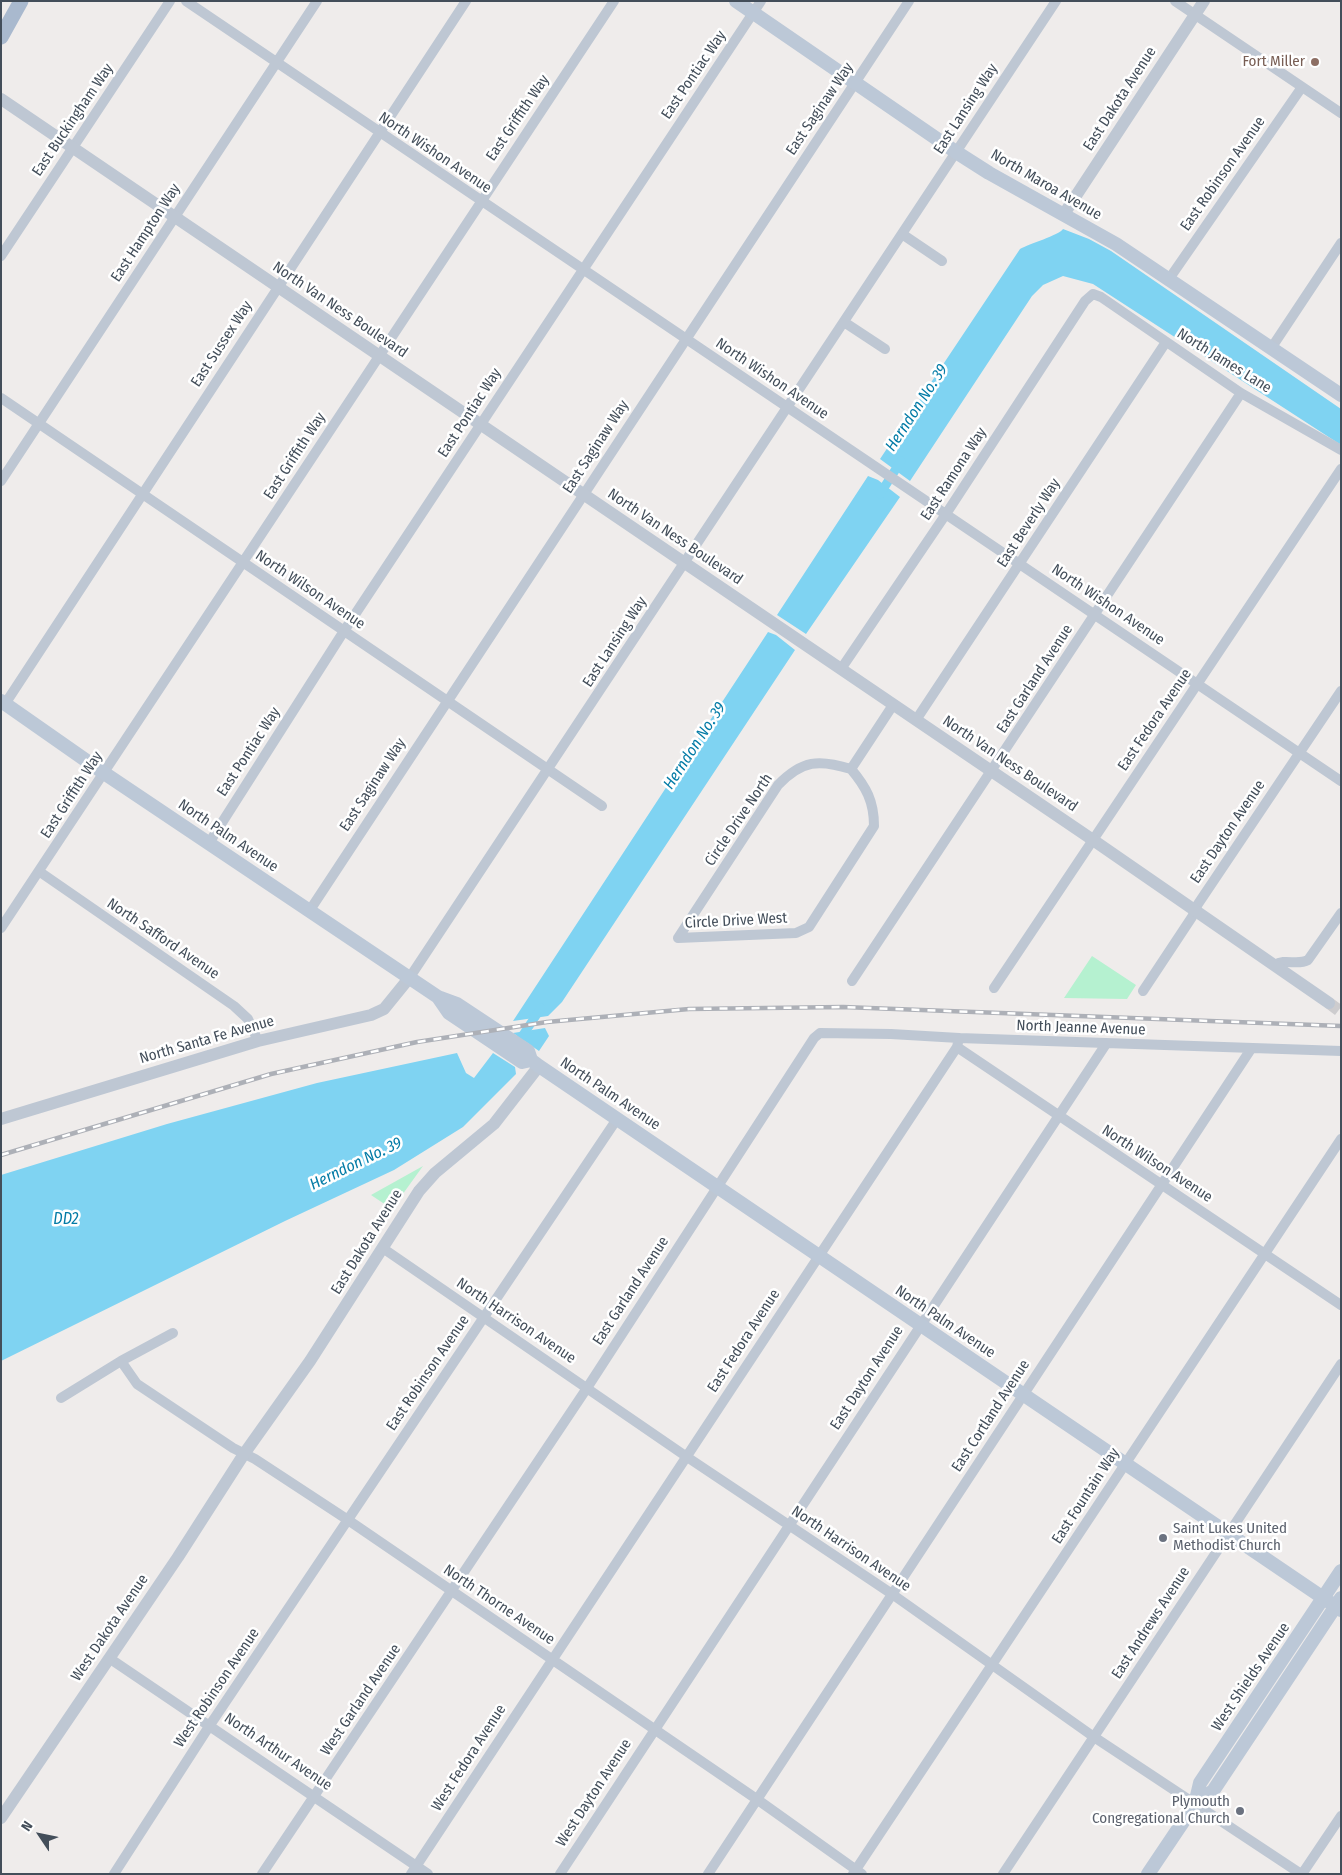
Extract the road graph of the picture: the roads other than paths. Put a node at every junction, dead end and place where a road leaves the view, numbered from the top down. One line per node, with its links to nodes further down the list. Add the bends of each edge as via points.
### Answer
1 (21, 1): 15 (main road); 16 (main road)
2 (170, 1): 23 (street, East Buckingham Way)
3 (186, 1): 17 (street, North Wishon Avenue)
4 (317, 1): 17 (street, East Hampton Way)
5 (466, 1): 22 (street, East Sussex Way)
6 (614, 1): 25 (street, East Griffith Way)
7 (736, 1): 13 (main road, North Maroa Avenue)
8 (761, 1): 13 (street, East Pontiac Way)
9 (909, 1): 18 (street, East Saginaw Way)
10 (1056, 1): 24 (street, East Lansing Way)
11 (1175, 1): 14 (street)
12 (1204, 1): 14 (street, East Dakota Avenue)
13 (753, 13): 18 (main road, North Maroa Avenue); 32 (street, East Pontiac Way)
14 (1195, 15): 19 (street); 26 (street, East Dakota Avenue)
15 (1, 26)
16 (1, 37)
17 (275, 64): 22 (street, North Wishon Avenue); 27 (street, East Hampton Way)
18 (856, 82): 24 (main road, North Maroa Avenue); 37 (street, East Saginaw Way)
19 (1302, 87): 21 (street); 33 (street, East Robinson Avenue)
20 (1, 99): 23 (street, North Van Ness Boulevard)
21 (1341, 113)
22 (378, 133): 25 (street, North Wishon Avenue); 34 (street, East Sussex Way)
23 (72, 148): 27 (street, North Van Ness Boulevard); 30 (street, East Buckingham Way)
24 (956, 152): 26 (main road, North Maroa Avenue); 28 (street, East Lansing Way)
25 (480, 201): 32 (street, North Wishon Avenue); 41 (street, East Griffith Way)
26 (1064, 214): 33 (main road, North Maroa Avenue)
27 (174, 218): 34 (street, North Van Ness Boulevard); 46 (street, East Hampton Way)
28 (902, 234): 31 (street); 36 (street, East Lansing Way)
29 (1341, 243): 39 (street)
30 (1, 256)
31 (942, 261)
32 (582, 270): 37 (street, North Wishon Avenue); 47 (street, East Pontiac Way)
33 (1169, 279): 39 (main road, North Maroa Avenue)
34 (277, 287): 41 (street, North Van Ness Boulevard); 51 (street, East Sussex Way)
35 (1093, 294): 38 (street, North James Lane); 53 (street, East Ramona Way, via 1085,301)
36 (844, 322): 40 (street); 45 (street, East Lansing Way)
37 (686, 338): 45 (street, North Wishon Avenue); 52 (street, East Saginaw Way)
38 (1166, 342): 42 (street, North James Lane); 56 (street, East Beverly Way)
39 (1272, 347): 43 (main road, North Maroa Avenue)
40 (885, 349)
41 (378, 356): 47 (street, North Van Ness Boulevard); 54 (street, East Griffith Way)
42 (1241, 393): 48 (street, North James Lane); 57 (street, East Garland Avenue)
43 (1341, 395)
44 (1, 398): 46 (street, North Wilson Avenue)
45 (787, 408): 53 (street, North Wishon Avenue); 55 (street, East Lansing Way)
46 (39, 423): 50 (street, East Hampton Way); 51 (street, North Wilson Avenue)
47 (480, 424): 52 (street, North Van Ness Boulevard); 58 (street, East Pontiac Way)
48 (1341, 450)
49 (1341, 470): 60 (street, East Fedora Avenue)
50 (1, 481)
51 (142, 493): 54 (street, North Wilson Avenue); 63 (street, East Sussex Way)
52 (583, 494): 55 (street, North Van Ness Boulevard); 62 (street, East Saginaw Way)
53 (946, 514): 56 (street, North Wishon Avenue); 59 (street, East Ramona Way)
54 (243, 562): 58 (street, North Wilson Avenue); 70 (street, East Griffith Way)
55 (684, 564): 59 (street, North Van Ness Boulevard); 68 (street, East Lansing Way)
56 (1020, 564): 57 (street, North Wishon Avenue); 65 (street, East Beverly Way)
57 (1096, 614): 60 (street, North Wishon Avenue); 69 (street, East Garland Avenue)
58 (344, 631): 62 (street, North Wilson Avenue); 74 (street, East Pontiac Way)
59 (841, 669): 64 (street, North Van Ness Boulevard)
60 (1197, 684): 66 (street, North Wishon Avenue); 73 (street, East Fedora Avenue)
61 (1341, 691): 66 (street, East Dayton Avenue)
62 (446, 701): 68 (street, North Wilson Avenue); 76 (street, East Saginaw Way)
63 (3, 703): 70 (main road, North Palm Avenue)
64 (893, 705): 65 (street, North Van Ness Boulevard); 67 (street)
65 (916, 720): 69 (street, North Van Ness Boulevard)
66 (1299, 753): 71 (street, North Wishon Avenue); 77 (street, East Dayton Avenue)
67 (851, 768): 80 (street, Circle Drive North, via 834,763 814,763 793,770 778,785); 80 (street, Circle Drive West, via 870,795 874,826 809,927 796,933)
68 (548, 770): 72 (street, North Wilson Avenue); 82 (street, East Lansing Way)
69 (991, 772): 73 (street, North Van Ness Boulevard); 83 (street, East Garland Avenue)
70 (104, 773): 74 (main road, North Palm Avenue); 75 (street, East Griffith Way)
71 (1341, 781)
72 (602, 806)
73 (1093, 840): 77 (street, North Van Ness Boulevard); 84 (street, East Fedora Avenue)
74 (208, 844): 76 (main road, North Palm Avenue)
75 (40, 872): 79 (street, East Griffith Way); 88 (street, North Safford Avenue, via 234,1006 248,1019)
76 (310, 910): 82 (main road, North Palm Avenue)
77 (1195, 910): 81 (street, North Van Ness Boulevard); 85 (street, East Dayton Avenue)
78 (1341, 913): 81 (street, via 1308,960 1302,963 1284,961)
79 (1, 928)
80 (678, 938)
81 (1275, 965): 86 (street, North Van Ness Boulevard)
82 (410, 978): 88 (street, North Santa Fe Avenue, via 384,1009 371,1015); 93 (main road, North Palm Avenue, via 438,997 449,1013)
83 (852, 980)
84 (994, 988)
85 (1143, 991)
86 (1329, 1003)
87 (820, 1033): 89 (street, North Jeanne Avenue, via 891,1034); 98 (street, East Garland Avenue)
88 (258, 1041): 95 (street, North Santa Fe Avenue)
89 (958, 1043): 90 (street, North Jeanne Avenue); 94 (street, North Wilson Avenue); 101 (street, East Fedora Avenue)
90 (1106, 1044): 91 (street, North Jeanne Avenue); 94 (street, East Dayton Avenue)
91 (1251, 1049): 92 (street, North Jeanne Avenue); 99 (street, East Cortland Avenue)
92 (1341, 1051)
93 (529, 1059): 96 (main road, North Palm Avenue); 100 (street, East Dakota Avenue, via 494,1124 419,1190)
94 (1058, 1116): 99 (street, North Wilson Avenue); 105 (street, East Dayton Avenue)
95 (1, 1119)
96 (617, 1119): 98 (main road, North Palm Avenue); 104 (street, East Robinson Avenue)
97 (1341, 1139): 102 (street, East Fountain Way)
98 (716, 1185): 101 (main road, North Palm Avenue); 109 (street, East Garland Avenue)
99 (1161, 1186): 102 (street, North Wilson Avenue); 110 (street, East Cortland Avenue)
100 (384, 1249): 104 (street, North Harrison Avenue); 112 (street, East Dakota Avenue)
101 (818, 1255): 105 (main road, North Palm Avenue); 113 (street, East Fedora Avenue)
102 (1265, 1255): 103 (street, North Wilson Avenue); 114 (street, East Fountain Way)
103 (1341, 1306)
104 (484, 1318): 109 (street, North Harrison Avenue); 115 (street, East Robinson Avenue)
105 (920, 1325): 110 (main road, North Palm Avenue); 116 (street, East Dayton Avenue)
106 (173, 1333): 107 (street)
107 (121, 1361): 111 (street); 112 (street, North Thorne Avenue, via 137,1384)
108 (1341, 1364): 117 (street, East Andrews Avenue)
109 (587, 1388): 113 (street, North Harrison Avenue); 119 (street, East Garland Avenue)
110 (1023, 1394): 114 (main road, North Palm Avenue); 120 (street, East Cortland Avenue)
111 (61, 1398)
112 (244, 1454): 115 (street, North Thorne Avenue); 123 (street, West Dakota Avenue)
113 (687, 1457): 116 (street, North Harrison Avenue); 124 (street, East Fedora Avenue)
114 (1125, 1464): 117 (main road, North Palm Avenue); 125 (street, East Fountain Way)
115 (348, 1520): 119 (street, North Thorne Avenue); 126 (street, West Robinson Avenue)
116 (789, 1525): 120 (street, North Harrison Avenue); 127 (street, East Dayton Avenue)
117 (1228, 1534): 121 (main road, North Palm Avenue); 128 (street, East Andrews Avenue)
118 (1341, 1571): 121 (main road, West Shields Avenue)
119 (452, 1591): 124 (street, North Thorne Avenue); 129 (street, West Garland Avenue)
120 (892, 1594): 125 (street, North Harrison Avenue); 130 (street, East Cortland Avenue)
121 (1323, 1598): 122 (main road, North Palm Avenue); 131 (main road, West Shields Avenue, via 1200,1783)
122 (1339, 1605): 131 (main road, West Shields Avenue, via 1213,1792)
123 (109, 1658): 126 (street, North Arthur Avenue); 133 (street, West Dakota Avenue)
124 (552, 1659): 127 (street, North Thorne Avenue); 134 (street, West Fedora Avenue)
125 (993, 1666): 128 (street, North Harrison Avenue); 135 (street, East Fountain Way)
126 (210, 1725): 129 (street, North Arthur Avenue); 136 (street, West Robinson Avenue)
127 (654, 1728): 130 (street, North Thorne Avenue); 139 (street, West Dayton Avenue)
128 (1094, 1737): 131 (street, North Harrison Avenue); 141 (street, East Andrews Avenue)
129 (315, 1796): 134 (street, North Arthur Avenue); 137 (street, West Garland Avenue)
130 (758, 1800): 135 (street, North Thorne Avenue); 140 (street, East Cortland Avenue)
131 (1195, 1804): 142 (main road, West Shields Avenue); 143 (street, North Harrison Avenue)
132 (1341, 1816): 143 (street)
133 (1, 1818)
134 (414, 1870): 138 (street, North Arthur Avenue)
135 (857, 1872)
136 (114, 1874)
137 (262, 1874)
138 (428, 1874)
139 (560, 1874)
140 (708, 1874)
141 (1003, 1874)
142 (1148, 1874)
143 (1302, 1874)

